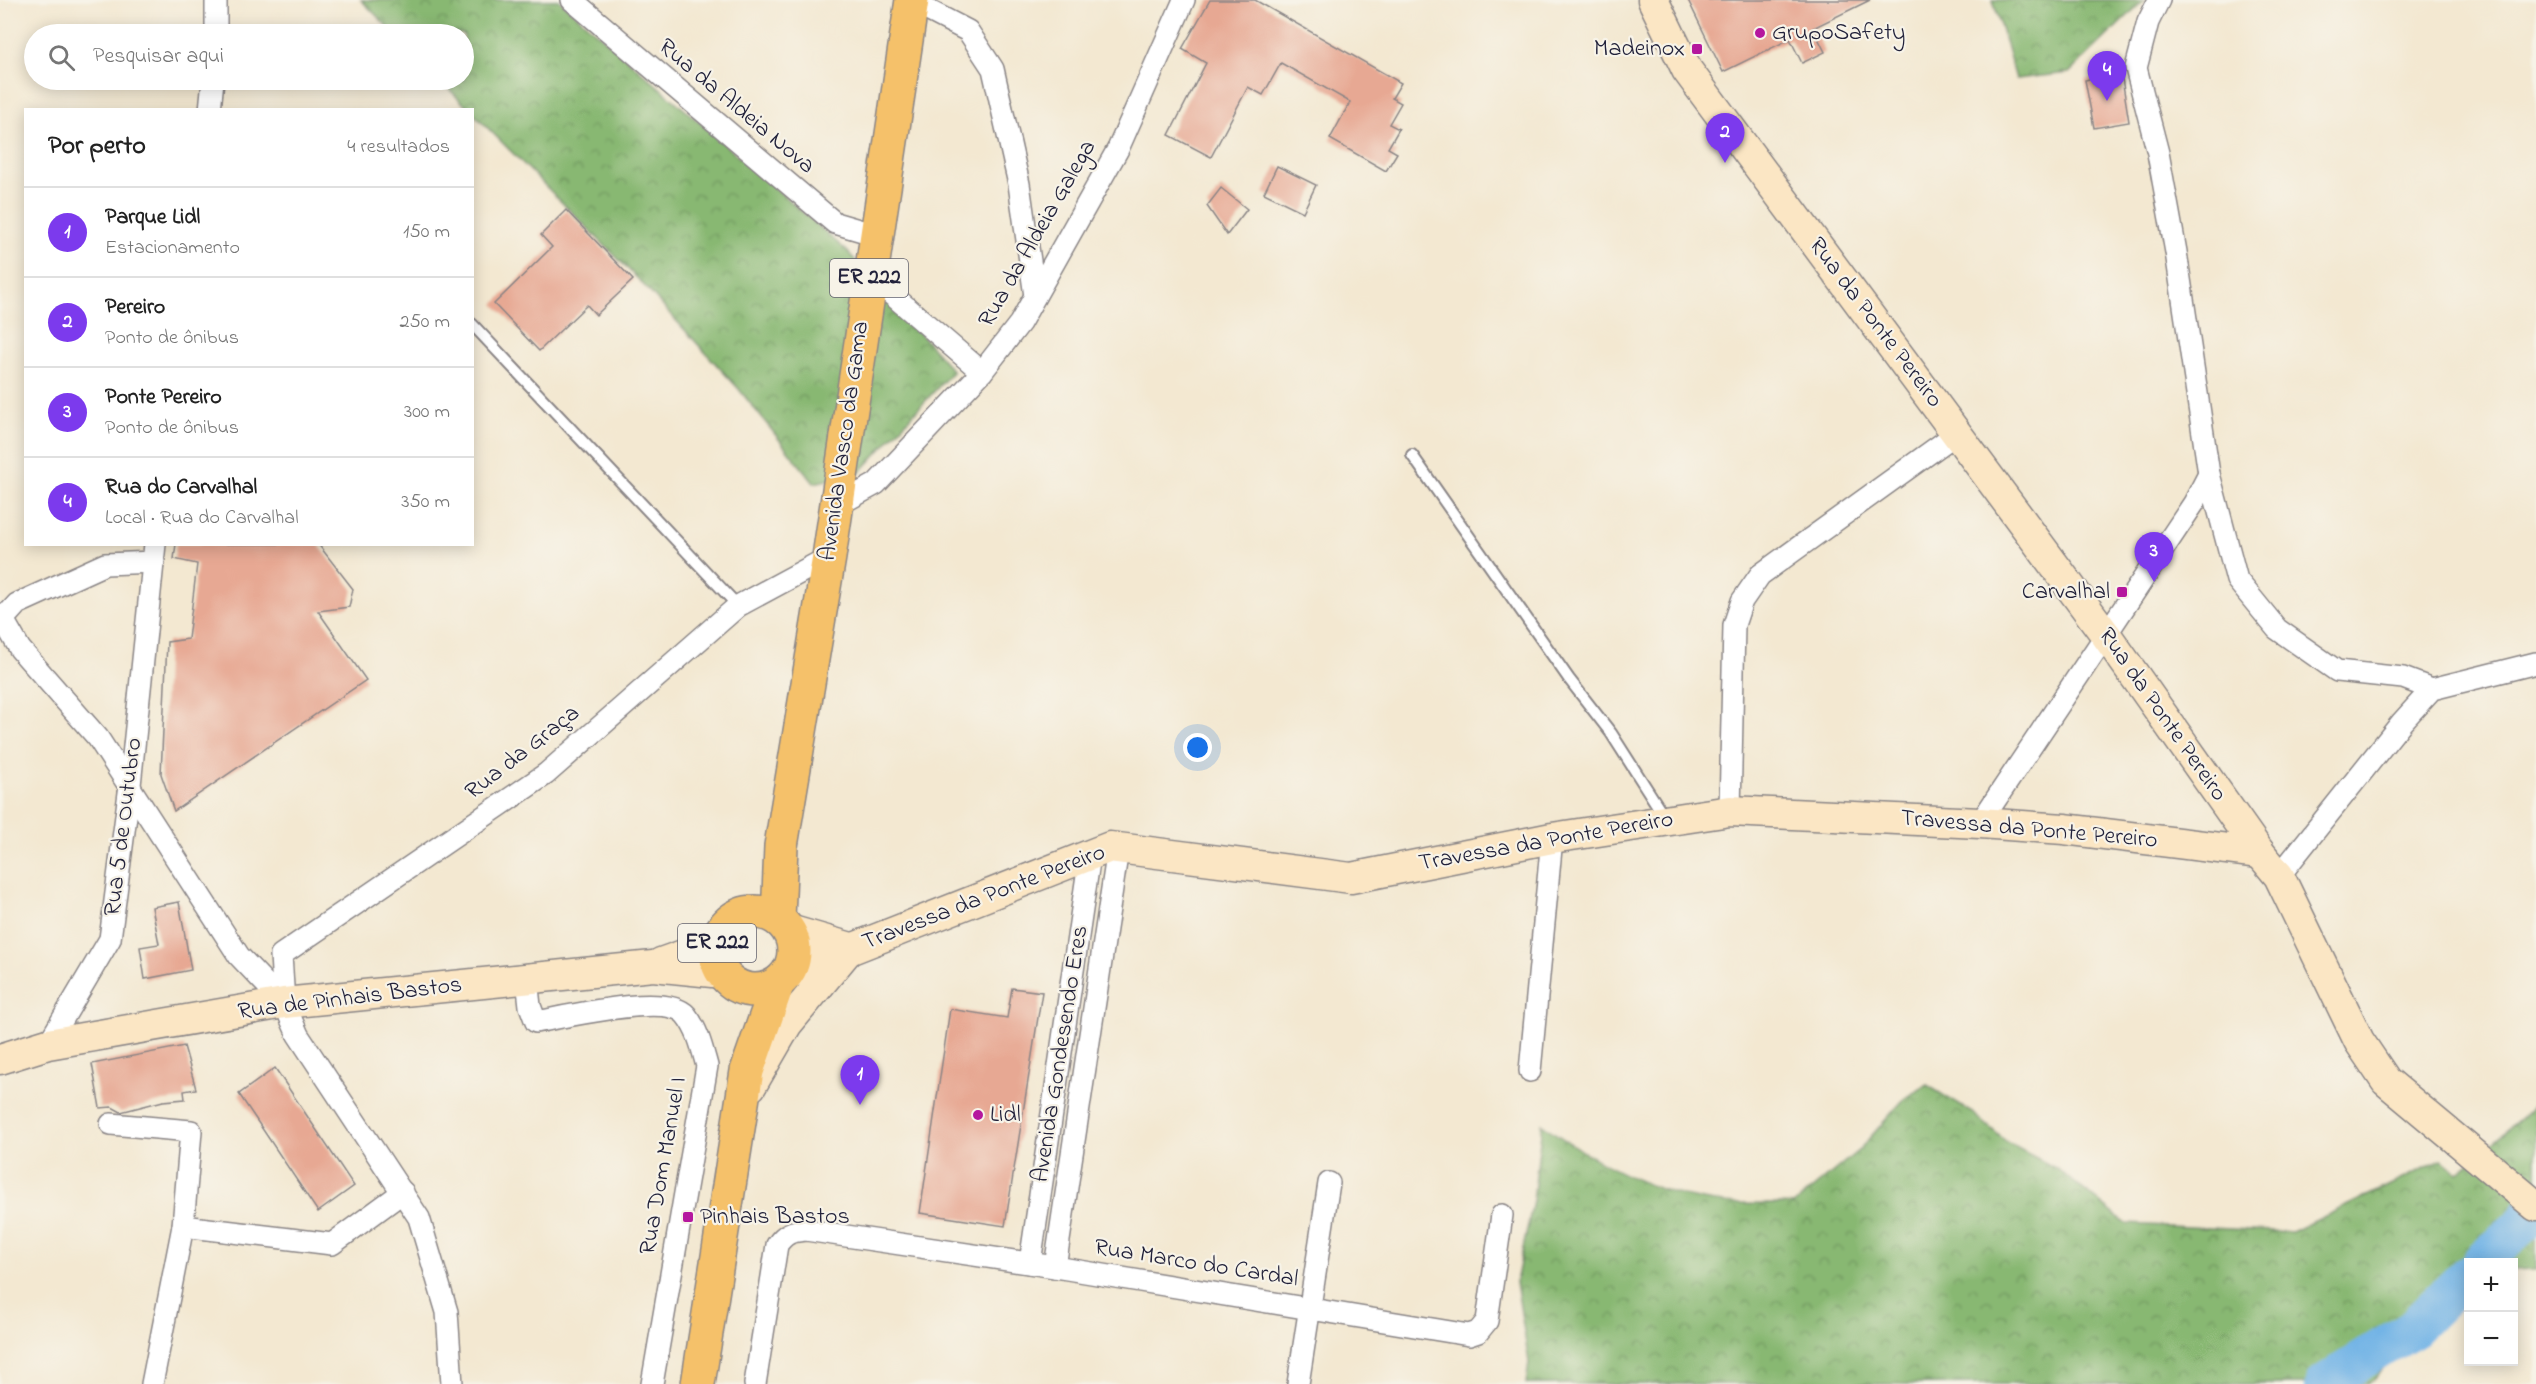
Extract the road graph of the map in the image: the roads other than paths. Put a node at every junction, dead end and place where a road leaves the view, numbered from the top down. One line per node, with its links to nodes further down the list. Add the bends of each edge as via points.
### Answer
1 (216, 0): 7 (street)
2 (572, 0): 10 (street, Rua da Aldeia Nova, via 835,224)
3 (1184, 0): 12 (street, Rua da Aldeia Galega, via 1118,149)
4 (1653, 0): 15 (street, Rua da Ponte Pereiro, via 1687,70)
5 (2159, 0): 17 (street, via 2148,22 2136,68 2158,153 2196,372)
6 (912, 1): 10 (main road, Avenida Vasco da Gama / ER 222); 12 (street, via 968,31 993,69 1019,184)
7 (216, 24)
8 (212, 90): 9 (street)
9 (210, 108)
10 (876, 235): 11 (main road, Avenida Vasco da Gama / ER 222)
11 (869, 275): 14 (street); 18 (main road, Avenida Vasco da Gama / ER 222)
12 (1035, 296): 14 (street, Rua da Aldeia Galega, via 1020,323)
13 (474, 326): 21 (lane)
14 (982, 372): 18 (street, Rua da Aldeia Galega, via 876,484)
15 (1957, 433): 23 (street, Rua da Ponte Pereiro); 27 (street, via 1760,575 1742,601 1734,625)
16 (1412, 455): 28 (lane, via 1569,680 1611,733)
17 (2209, 474): 23 (street); 25 (street, via 2237,580 2277,629 2337,671 2403,678)
18 (836, 506): 20 (main road, Avenida Vasco da Gama / ER 222)
19 (154, 553): 22 (street, via 105,564 17,604); 26 (street, Rua 5 de Outubro)
20 (829, 557): 21 (street, Rua da Graça); 34 (main road, Avenida Vasco da Gama / ER 222)
21 (738, 606): 39 (street, Rua da Graça, via 546,774 281,955)
22 (1, 619): 26 (street, via 20,649 98,738)
23 (2106, 635): 29 (street); 32 (street, Rua da Ponte Pereiro)
24 (2536, 663): 25 (street)
25 (2432, 689): 33 (street)
26 (130, 785): 39 (street, via 239,956); 40 (street, Rua 5 de Outubro, via 110,939)
27 (1730, 812): 28 (street, Travessa da Ponte Pereiro); 29 (street, Travessa da Ponte Pereiro)
28 (1667, 821): 30 (street, Travessa da Ponte Pereiro)
29 (1980, 823): 32 (street, Travessa da Ponte Pereiro)
30 (1552, 838): 31 (street, Travessa da Ponte Pereiro, via 1351,878); 42 (street)
31 (1104, 852): 35 (street, Travessa da Ponte Pereiro); 50 (street, Avenida Gondesendo Eres); 51 (street, Avenida Gondesendo Eres)
32 (2260, 853): 33 (street, Rua da Ponte Pereiro)
33 (2279, 876): 47 (street, Rua da Ponte Pereiro, via 2375,1068 2401,1095)
34 (772, 920): 35 (street, Travessa da Ponte Pereiro); 36 (main road, Avenida Vasco da Gama / ER 222, via 734,918 723,929); 38 (main road, ER 222, via 794,944 794,960)
35 (851, 948): 38 (street, Travessa da Ponte Pereiro); 43 (street, via 787,1024)
36 (724, 966): 37 (street, Rua de Pinhais Bastos, via 653,966); 38 (main road, ER 222, via 747,990 762,991); 43 (main road, ER 222, via 742,1020)
37 (526, 979): 39 (street, Rua de Pinhais Bastos); 55 (street, Rua Dom Manuel I, via 536,1022 644,1004 666,1006 685,1013 699,1037 707,1066)
38 (782, 980): 43 (main road, ER 222)
39 (284, 1003): 40 (street, Rua de Pinhais Bastos); 46 (street, via 298,1035)
40 (48, 1044): 41 (street)
41 (0, 1059)
42 (1530, 1071)
43 (744, 1087): 56 (main road, ER 222)
44 (111, 1124): 49 (street, via 191,1131)
45 (1329, 1183): 52 (street)
46 (403, 1192): 49 (street, via 332,1244); 54 (street, via 419,1218 447,1311)
47 (2533, 1204)
48 (1502, 1215): 52 (street, Rua Marco do Cardal, via 1487,1321 1478,1332 1469,1335)
49 (183, 1226): 53 (street)
50 (1030, 1263): 51 (street, Rua Marco do Cardal); 57 (street, Rua Marco do Cardal, via 806,1230 784,1234 775,1254)
51 (1055, 1267): 52 (street, Rua Marco do Cardal)
52 (1310, 1309): 58 (street)
53 (152, 1384)
54 (452, 1384)
55 (652, 1384)
56 (698, 1384)
57 (755, 1384)
58 (1298, 1384)

